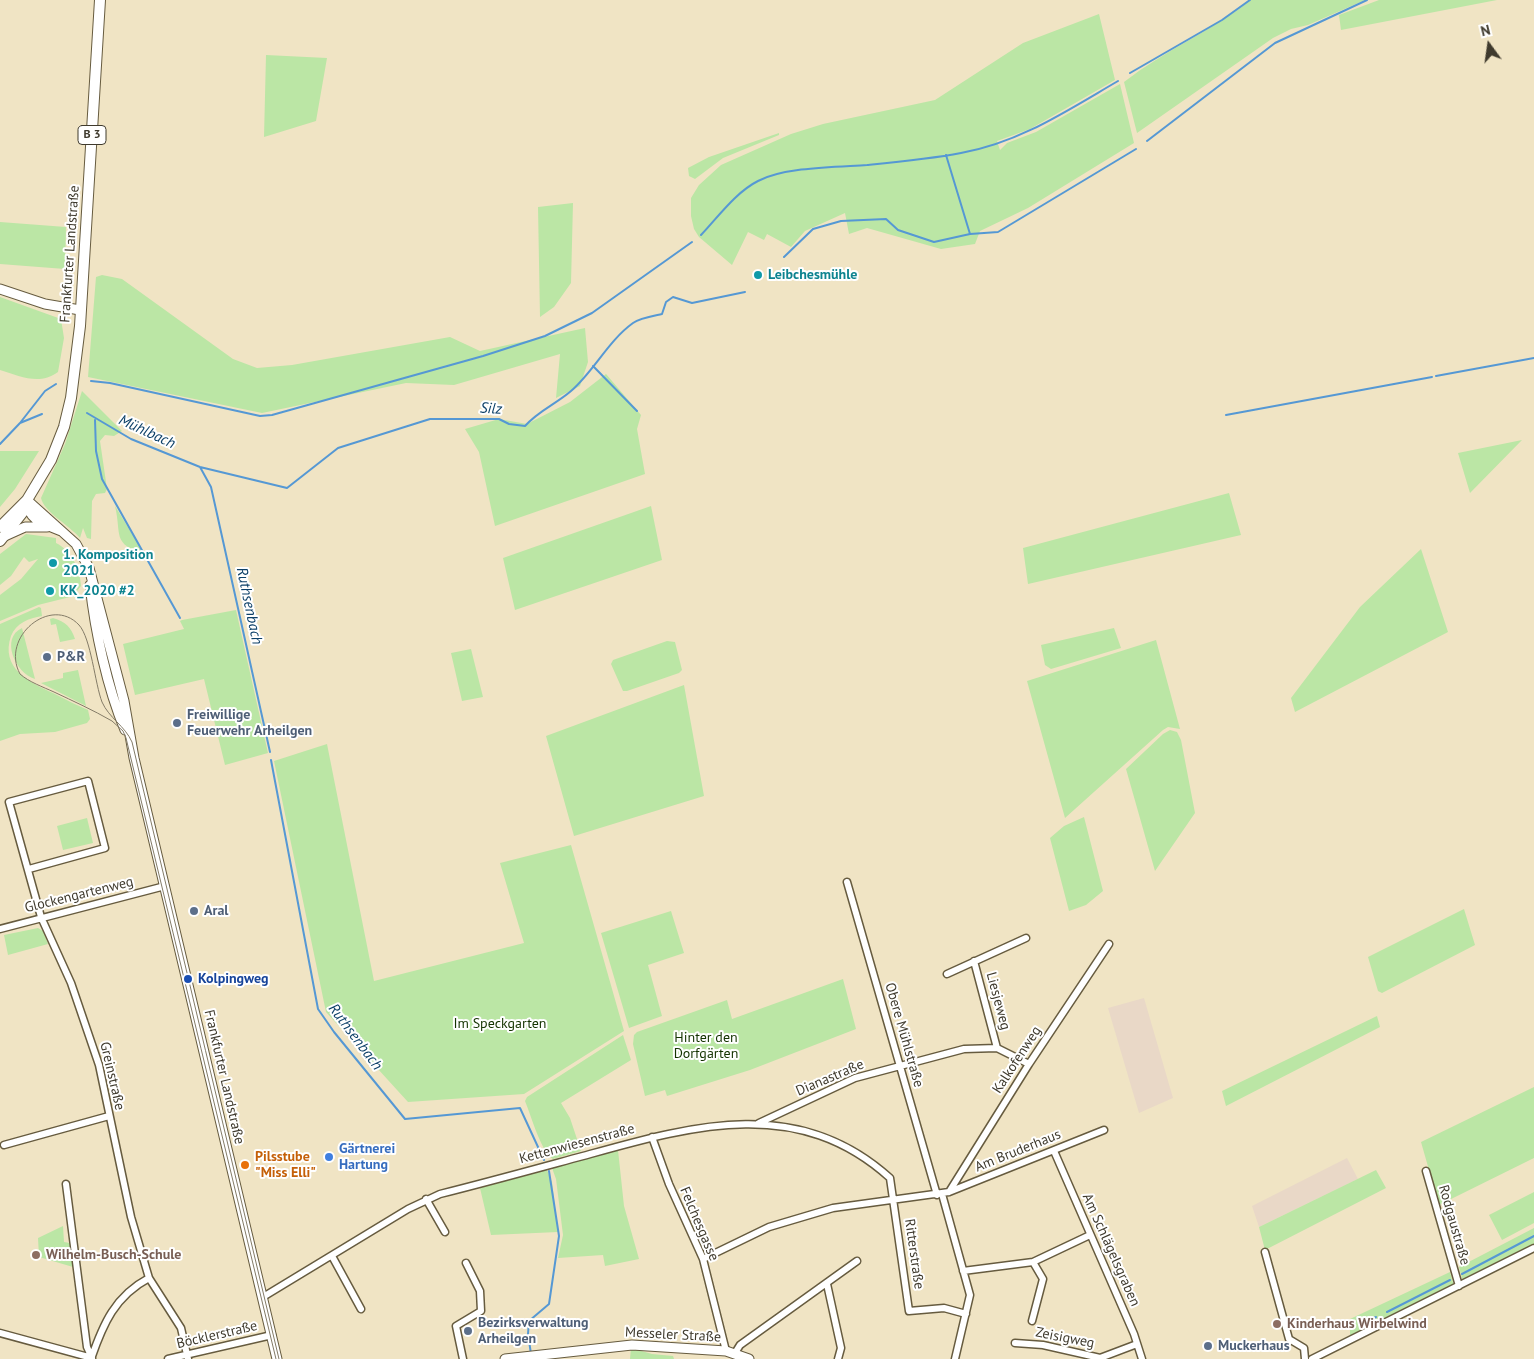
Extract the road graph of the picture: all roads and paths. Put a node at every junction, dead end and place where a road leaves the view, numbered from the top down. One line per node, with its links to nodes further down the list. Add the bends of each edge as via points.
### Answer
1 (100, 0): 3 (main road, Frankfurter Landstraße / B 3)
2 (0, 289): 3 (street, via 44,304)
3 (80, 310): 4 (main road, Frankfurter Landstraße / B 3, via 74,380 64,427 51,460)
4 (27, 500): 5 (street, Frankfurter Landstraße, via 32,517); 6 (street, Frankfurter Landstraße); 7 (main road, B 3)
5 (49, 527): 6 (street, Frankfurter Landstraße); 7 (street, Frankfurter Landstraße, via 25,527)
6 (64, 533): 10 (street, Frankfurter Landstraße, via 84,558 114,703 130,742)
7 (2, 535)
8 (29, 869): 8 (street, Greinstraße, via 9,802 88,781 105,848); 11 (street, Greinstraße)
9 (847, 882): 19 (street, Obere Mühlstraße)
10 (165, 886): 11 (street, Glockengartenweg); 45 (street, Frankfurter Landstraße)
11 (41, 917): 12 (street, Glockengartenweg); 20 (street, Greinstraße, via 86,1022)
12 (0, 929)
13 (1026, 938): 15 (street, Liesjeweg)
14 (1109, 944): 18 (street, Kalkofenweg)
15 (974, 961): 16 (street, Liesjeweg); 17 (street, Liesjeweg)
16 (947, 974)
17 (997, 1048): 18 (street, Dianastraße); 19 (street, Dianastraße, via 964,1049)
18 (1029, 1064): 28 (street, Kalkofenweg)
19 (900, 1065): 21 (street, Dianastraße, via 855,1078); 29 (street, Obere Mühlstraße)
20 (109, 1116): 24 (street); 42 (street, Greinstraße, via 131,1217)
21 (758, 1124): 23 (street, Kettenwiesenstraße, via 686,1129); 31 (street, Kettenwiesenstraße, via 807,1131 839,1142 868,1159 890,1178)
22 (1104, 1130): 25 (street, Am Bruderhaus)
23 (652, 1137): 30 (street, Kettenwiesenstraße); 37 (street, Felchesgasse)
24 (4, 1145)
25 (1054, 1151): 28 (street, Am Bruderhaus); 33 (street, Am Schlägelsgraben)
26 (1426, 1171): 44 (street, Rodgaustraße)
27 (66, 1184): 57 (street)
28 (949, 1192): 29 (street, Am Bruderhaus)
29 (939, 1195): 31 (street, Am Bruderhaus); 41 (street, Obere Mühlstraße)
30 (426, 1199): 32 (street); 36 (street, Kettenwiesenstraße)
31 (893, 1200): 37 (street, Am Bruderhaus, via 841,1206 769,1227); 47 (street, Ritterstraße, via 909,1311 944,1308)
32 (445, 1232)
33 (1090, 1234): 39 (street); 52 (street, Am Schlägelsgraben)
34 (1534, 1248): 44 (street, Rodgaustraße)
35 (1265, 1252): 66 (street, via 1288,1339 1304,1348)
36 (332, 1256): 45 (street, Kettenwiesenstraße); 46 (street)
37 (703, 1260): 53 (street, Felchesgasse)
38 (857, 1261): 43 (street)
39 (1033, 1262): 41 (street); 48 (street, via 1043,1279)
40 (466, 1263): 60 (street, via 480,1291 481,1311 456,1326)
41 (963, 1271): 47 (street, Obere Mühlstraße, via 970,1295)
42 (149, 1278): 56 (street, Greinstraße, via 181,1328); 57 (street, via 124,1294 114,1307)
43 (827, 1284): 54 (street, via 740,1345); 63 (street, via 841,1348)
44 (1459, 1286): 67 (street, Rodgaustraße)
45 (263, 1297): 50 (street, Frankfurter Landstraße)
46 (361, 1308)
47 (966, 1314): 64 (street, Obere Mühlstraße)
48 (1032, 1321)
49 (0, 1332): 57 (street)
50 (272, 1335): 56 (street, Böcklerstraße); 59 (street, Frankfurter Landstraße)
51 (1015, 1343): 52 (street, Zeisigweg, via 1042,1345 1100,1358)
52 (1137, 1344): 65 (street, Am Schlägelsgraben)
53 (726, 1351): 54 (street, Messeler Straße); 55 (street, Messeler Straße, via 632,1344)
54 (736, 1354): 62 (street, Messeler Straße)
55 (554, 1355): 61 (street, Messeler Straße)
56 (187, 1357): 58 (street, Böcklerstraße)
57 (91, 1358)
58 (168, 1359)
59 (277, 1359)
60 (463, 1359)
61 (505, 1359)
62 (750, 1359)
63 (838, 1359)
64 (955, 1359)
65 (1142, 1359)
66 (1305, 1359)
67 (1312, 1359)

